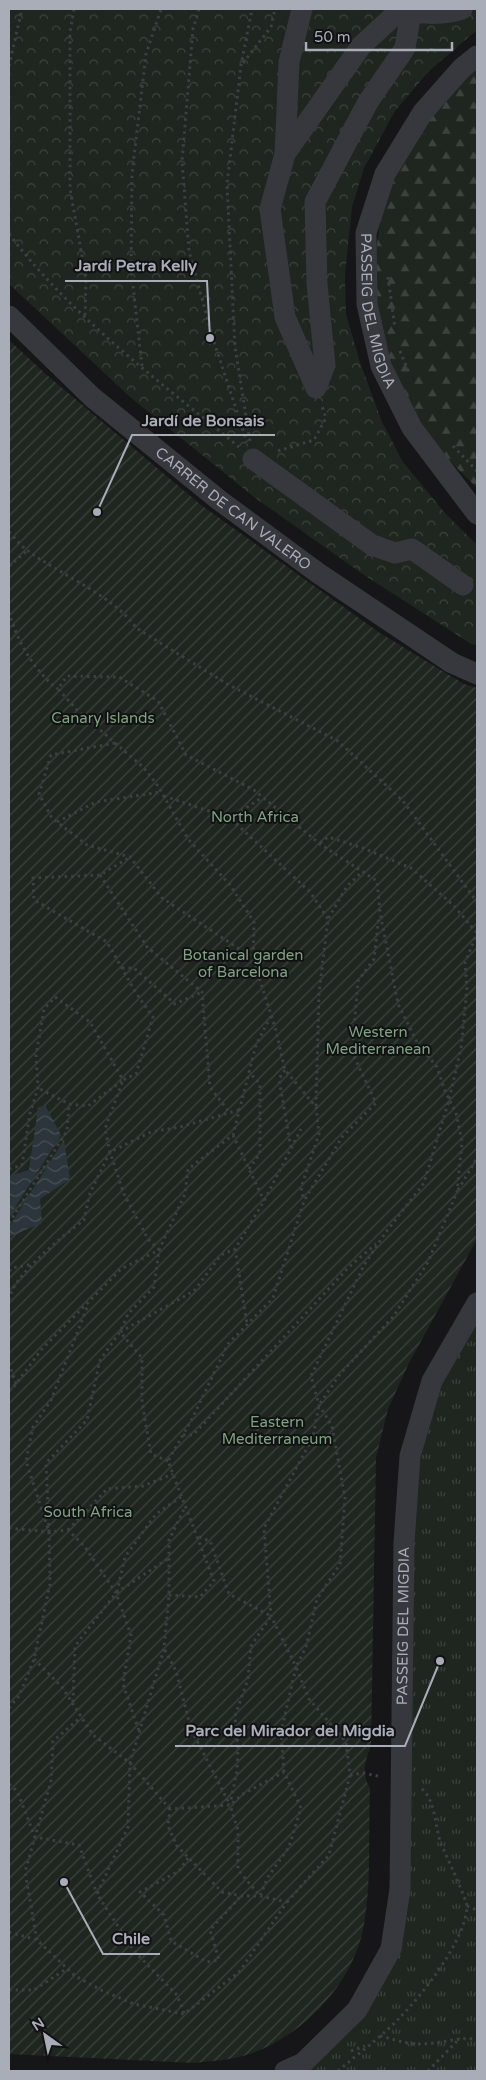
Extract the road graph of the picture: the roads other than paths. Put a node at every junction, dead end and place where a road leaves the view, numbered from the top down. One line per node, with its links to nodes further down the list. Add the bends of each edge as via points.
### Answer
1 (302, 9): 5 (street, via 289,62)
2 (462, 9): 3 (street, via 454,12)
3 (411, 11): 5 (street, via 399,11 361,46); 5 (street, via 405,48 368,102 315,202 317,284 325,365 316,388 285,317 270,209)
4 (477, 56): 8 (street, PASSEIG DEL MIGDIA, via 423,112 385,174 366,233 367,304 381,366 412,428)
5 (285, 154)
6 (9, 316): 10 (street, CARRER DE CAN VALERO, via 92,397 219,500 318,574 452,663)
7 (253, 459): 9 (street, via 372,545 395,553 412,549)
8 (477, 514)
9 (463, 585)
10 (477, 674)
11 (477, 1303): 12 (street, PASSEIG DEL MIGDIA, via 432,1381 410,1456 404,1544 400,1889 391,1949 357,2010 303,2063)
12 (286, 2071)

